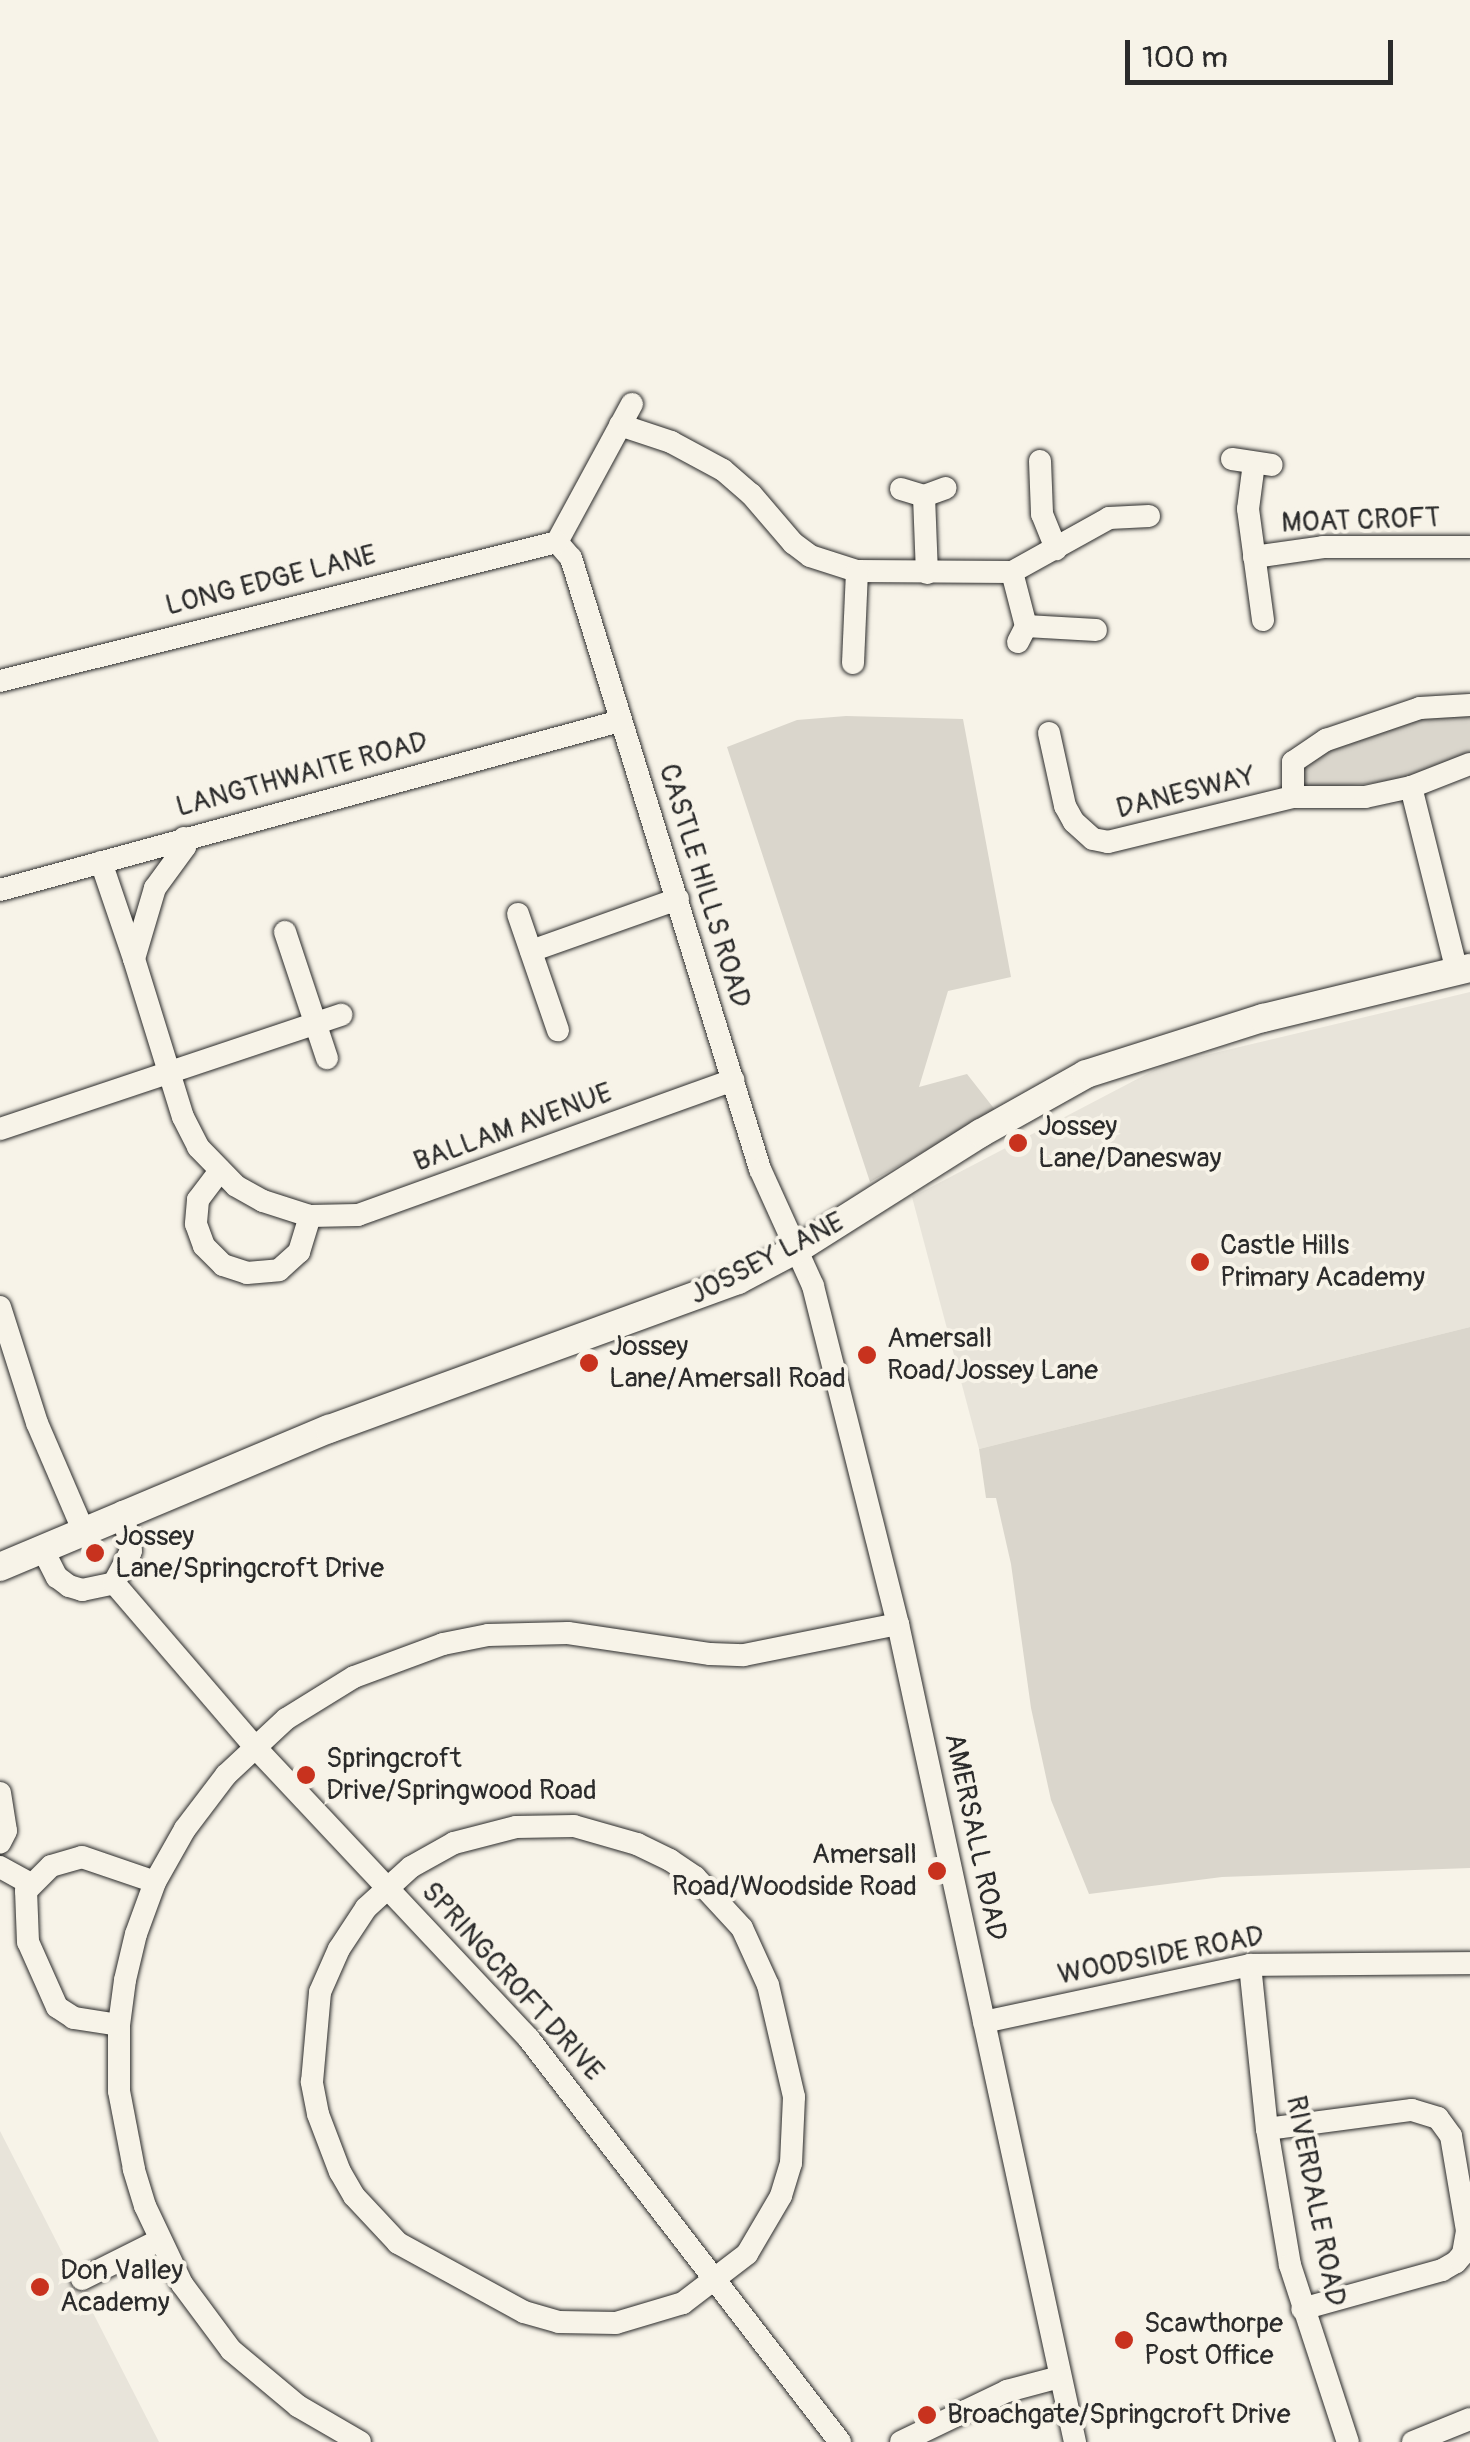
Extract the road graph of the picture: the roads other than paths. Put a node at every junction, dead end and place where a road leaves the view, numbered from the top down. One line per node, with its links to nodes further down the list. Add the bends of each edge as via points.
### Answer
1 (632, 404): 2 (street)
2 (620, 424): 7 (street); 11 (street, via 724,470 802,550)
3 (1040, 461): 9 (street, via 1042,514)
4 (1253, 462): 10 (street, via 1248,509)
5 (946, 488): 13 (street, via 912,492)
6 (1149, 516): 9 (street, via 1109,518)
7 (557, 542): 17 (street, LONG EDGE LANE); 19 (street, CASTLE HILLS ROAD, via 571,558)
8 (1470, 547): 10 (street, MOAT CROFT, via 1323,547)
9 (1056, 549): 12 (street)
10 (1254, 556): 14 (street)
11 (857, 572): 13 (street); 16 (street)
12 (1012, 572): 13 (street); 15 (street, via 1022,634)
13 (927, 573)
14 (1262, 620)
15 (1096, 630)
16 (853, 663)
17 (0, 681)
18 (1470, 705): 23 (street, DANESWAY, via 1420,708 1326,740 1293,762)
19 (620, 720): 24 (street, LANGTHWAITE ROAD); 27 (street, CASTLE HILLS ROAD)
20 (1049, 733): 23 (street, DANESWAY, via 1065,806 1093,839 1123,841)
21 (1470, 764): 22 (street, DANESWAY)
22 (1411, 786): 23 (street, DANESWAY, via 1366,797); 32 (street)
23 (1293, 797)
24 (184, 838): 25 (street, LANGTHWAITE ROAD); 31 (street, via 185,847 155,888)
25 (101, 862): 26 (street, LANGTHWAITE ROAD); 31 (street, BALLAM AVENUE)
26 (0, 890)
27 (678, 899): 30 (street); 38 (street, CASTLE HILLS ROAD)
28 (518, 914): 30 (street)
29 (285, 932): 34 (street)
30 (531, 951): 35 (street)
31 (134, 959): 37 (street, BALLAM AVENUE)
32 (1463, 970): 42 (street, JOSSEY LANE, via 1246,1023 1086,1074)
33 (341, 1015): 34 (street)
34 (315, 1024): 36 (street); 37 (street)
35 (558, 1030)
36 (327, 1058)
37 (168, 1074): 39 (street); 40 (street, BALLAM AVENUE, via 198,1147)
38 (733, 1080): 41 (street, BALLAM AVENUE, via 377,1209); 42 (street, CASTLE HILLS ROAD, via 760,1170)
39 (0, 1128)
40 (219, 1172): 41 (street, BALLAM AVENUE, via 263,1202); 41 (street, via 198,1200 196,1224 204,1246 224,1265 247,1273 279,1270 299,1252)
41 (310, 1216)
42 (799, 1248): 44 (street, JOSSEY LANE, via 678,1304 329,1429); 49 (street, AMERSALL ROAD)
43 (0, 1307): 45 (street, via 26,1393)
44 (122, 1512): 45 (street, JOSSEY LANE); 48 (street, via 131,1552)
45 (83, 1530): 46 (street, JOSSEY LANE)
46 (42, 1548): 47 (street, JOSSEY LANE); 48 (street, via 69,1586 82,1590)
47 (0, 1567)
48 (114, 1582): 50 (street, SPRINGCROFT DRIVE)
49 (898, 1624): 50 (street, via 744,1654 568,1633 488,1635 395,1658 354,1677); 59 (street, AMERSALL ROAD)
50 (254, 1746): 54 (street, via 210,1794); 56 (street, SPRINGCROFT DRIVE)
51 (0, 1792): 52 (street, via 6,1820)
52 (0, 1843)
53 (0, 1867): 55 (street)
54 (156, 1882): 55 (street, via 82,1857 50,1866); 60 (street, via 136,1934)
55 (31, 1884): 60 (street, via 23,1904 28,1942 57,2008 74,2018)
56 (387, 1888): 64 (street, SPRINGCROFT DRIVE, via 529,2040); 64 (street, via 352,1926 328,1971 311,2056 330,2150 374,2220 428,2263 506,2304 559,2322 616,2324 652,2316); 64 (street, via 454,1842 516,1826 574,1826 670,1860 742,1928 768,1985 796,2125 781,2196 747,2254)
57 (1470, 1963): 58 (street, WOODSIDE ROAD)
58 (1250, 1965): 59 (street, WOODSIDE ROAD); 61 (street, RIVERDALE ROAD)
59 (984, 2022): 66 (street, AMERSALL ROAD)
60 (119, 2025): 62 (street, via 127,2139)
61 (1267, 2128): 65 (street, RIVERDALE ROAD); 65 (street, via 1412,2110 1438,2118 1451,2136 1467,2232 1456,2262)
62 (160, 2240): 63 (street); 68 (street, via 182,2284 231,2350)
63 (82, 2279)
64 (716, 2282): 69 (street, SPRINGCROFT DRIVE)
65 (1302, 2309): 72 (street, RIVERDALE ROAD)
66 (1060, 2377): 70 (street, via 1007,2390); 71 (street, AMERSALL ROAD)
67 (1470, 2418): 73 (street)
68 (345, 2438)
69 (840, 2442)
70 (900, 2442)
71 (1075, 2442)
72 (1348, 2442)
73 (1412, 2442)

